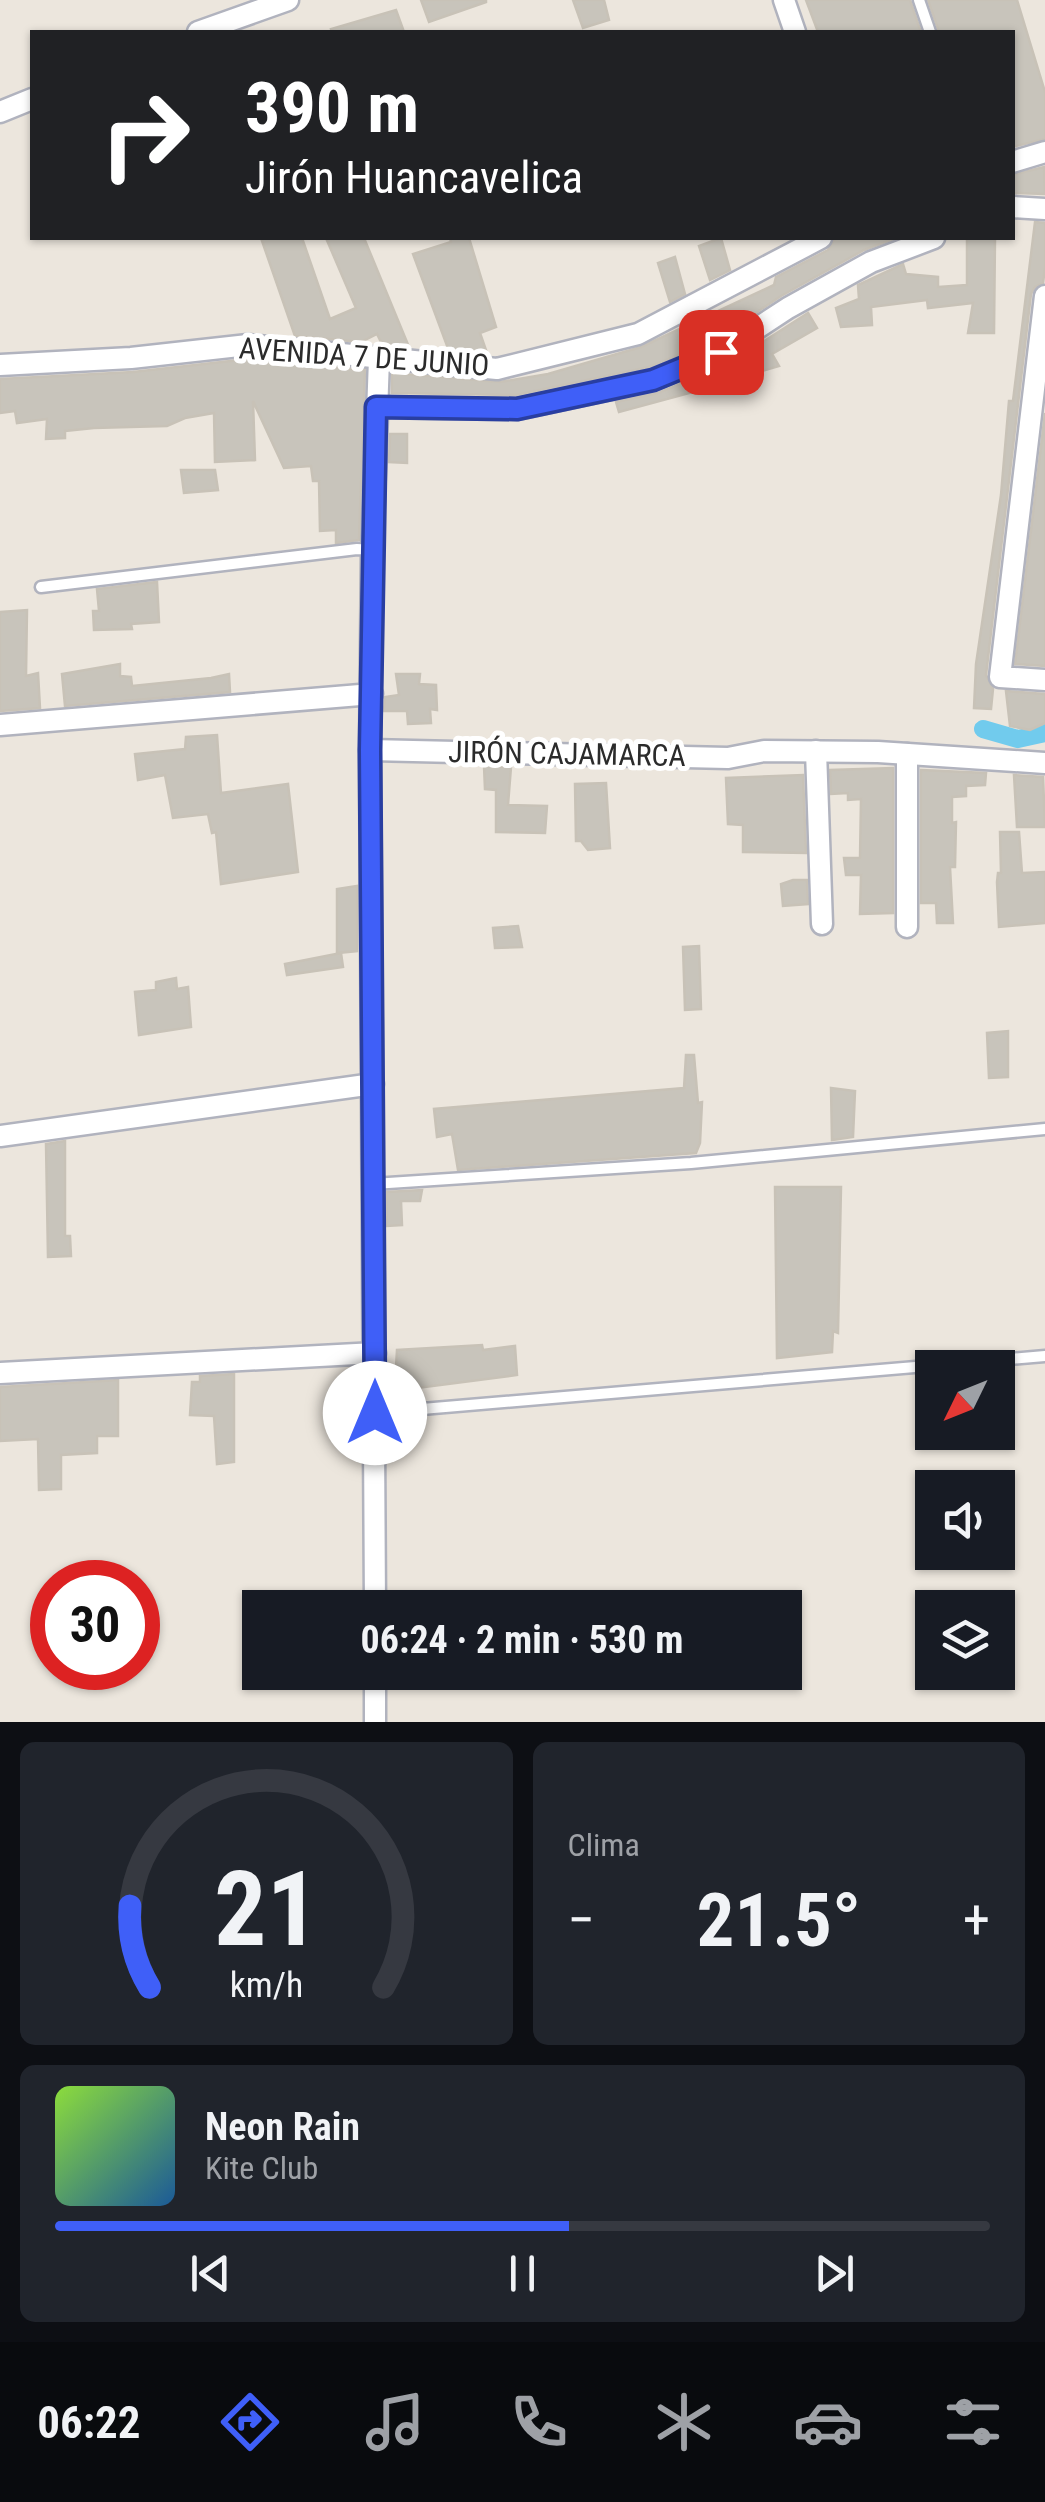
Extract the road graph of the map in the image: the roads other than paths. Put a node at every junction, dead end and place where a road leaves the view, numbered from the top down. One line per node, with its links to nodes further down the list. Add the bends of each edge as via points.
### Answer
1 (288, 0): 4 (street)
2 (784, 0): 6 (street)
3 (919, 0): 7 (lane)
4 (241, 16): 5 (street)
5 (203, 30)
6 (794, 30)
7 (929, 30)
8 (30, 100): 9 (street)
9 (0, 112)
10 (1045, 152): 11 (street)
11 (1015, 161)
12 (1015, 207): 13 (street)
13 (1045, 209)
14 (817, 240): 17 (street, AVENIDA 7 DE JUNIO, via 638,334 497,369)
15 (929, 240): 20 (street, via 870,262 721,352 653,380 517,409)
16 (1045, 296): 19 (street)
17 (379, 359): 18 (street, AVENIDA 7 DE JUNIO, via 248,346); 20 (street)
18 (0, 365)
19 (1040, 378): 23 (street, via 1000,677)
20 (376, 407): 21 (street)
21 (372, 550): 22 (lane); 24 (street)
22 (40, 587)
23 (1045, 680)
24 (372, 694): 25 (street); 26 (street)
25 (0, 725)
26 (370, 750): 27 (street, JIRÓN CAJAMARCA, via 728,758); 32 (street)
27 (816, 752): 28 (street, JIRÓN CAJAMARCA); 30 (street)
28 (906, 754): 29 (street, JIRÓN CAJAMARCA); 31 (street)
29 (1045, 763)
30 (822, 924)
31 (907, 927)
32 (373, 1084): 34 (street); 35 (street)
33 (1045, 1129): 35 (lane)
34 (0, 1136)
35 (374, 1184): 36 (street)
36 (375, 1353): 38 (street); 39 (street)
37 (1045, 1356): 39 (lane)
38 (0, 1372)
39 (375, 1413): 40 (street)
40 (375, 1590)
41 (374, 1690): 42 (street)
42 (374, 1722)

